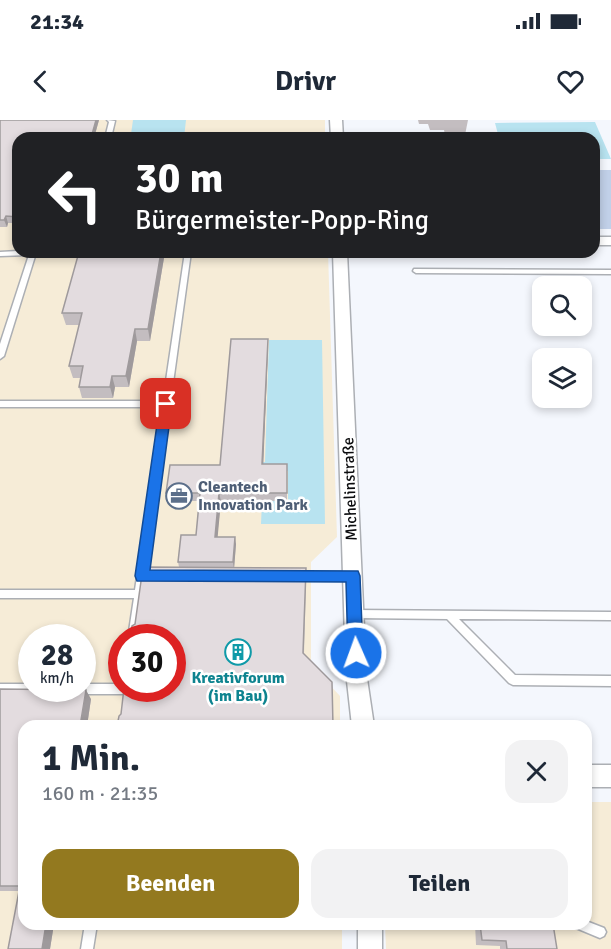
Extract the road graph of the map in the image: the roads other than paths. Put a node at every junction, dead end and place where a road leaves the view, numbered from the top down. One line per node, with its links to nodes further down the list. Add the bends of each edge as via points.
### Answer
1 (31, 258): 6 (lane)
2 (187, 258): 8 (lane)
3 (340, 258): 10 (street, Michelinstraße)
4 (416, 271): 5 (lane)
5 (611, 272)
6 (0, 356)
7 (0, 404): 8 (lane)
8 (166, 404): 12 (lane, via 147,576)
9 (289, 576): 10 (lane)
10 (353, 576): 13 (street, Michelinstraße)
11 (0, 594): 12 (lane)
12 (140, 594): 16 (lane)
13 (354, 614): 14 (lane); 20 (street, Michelinstraße)
14 (449, 615): 15 (lane); 17 (lane, via 513,680)
15 (611, 616)
16 (135, 624)
17 (611, 681)
18 (0, 689): 19 (lane)
19 (108, 692)
20 (362, 720)
21 (592, 776): 22 (street)
22 (611, 776)
23 (592, 929): 26 (lane)
24 (90, 930): 27 (lane)
25 (370, 930): 28 (street)
26 (600, 932)
27 (87, 949)
28 (370, 949)

